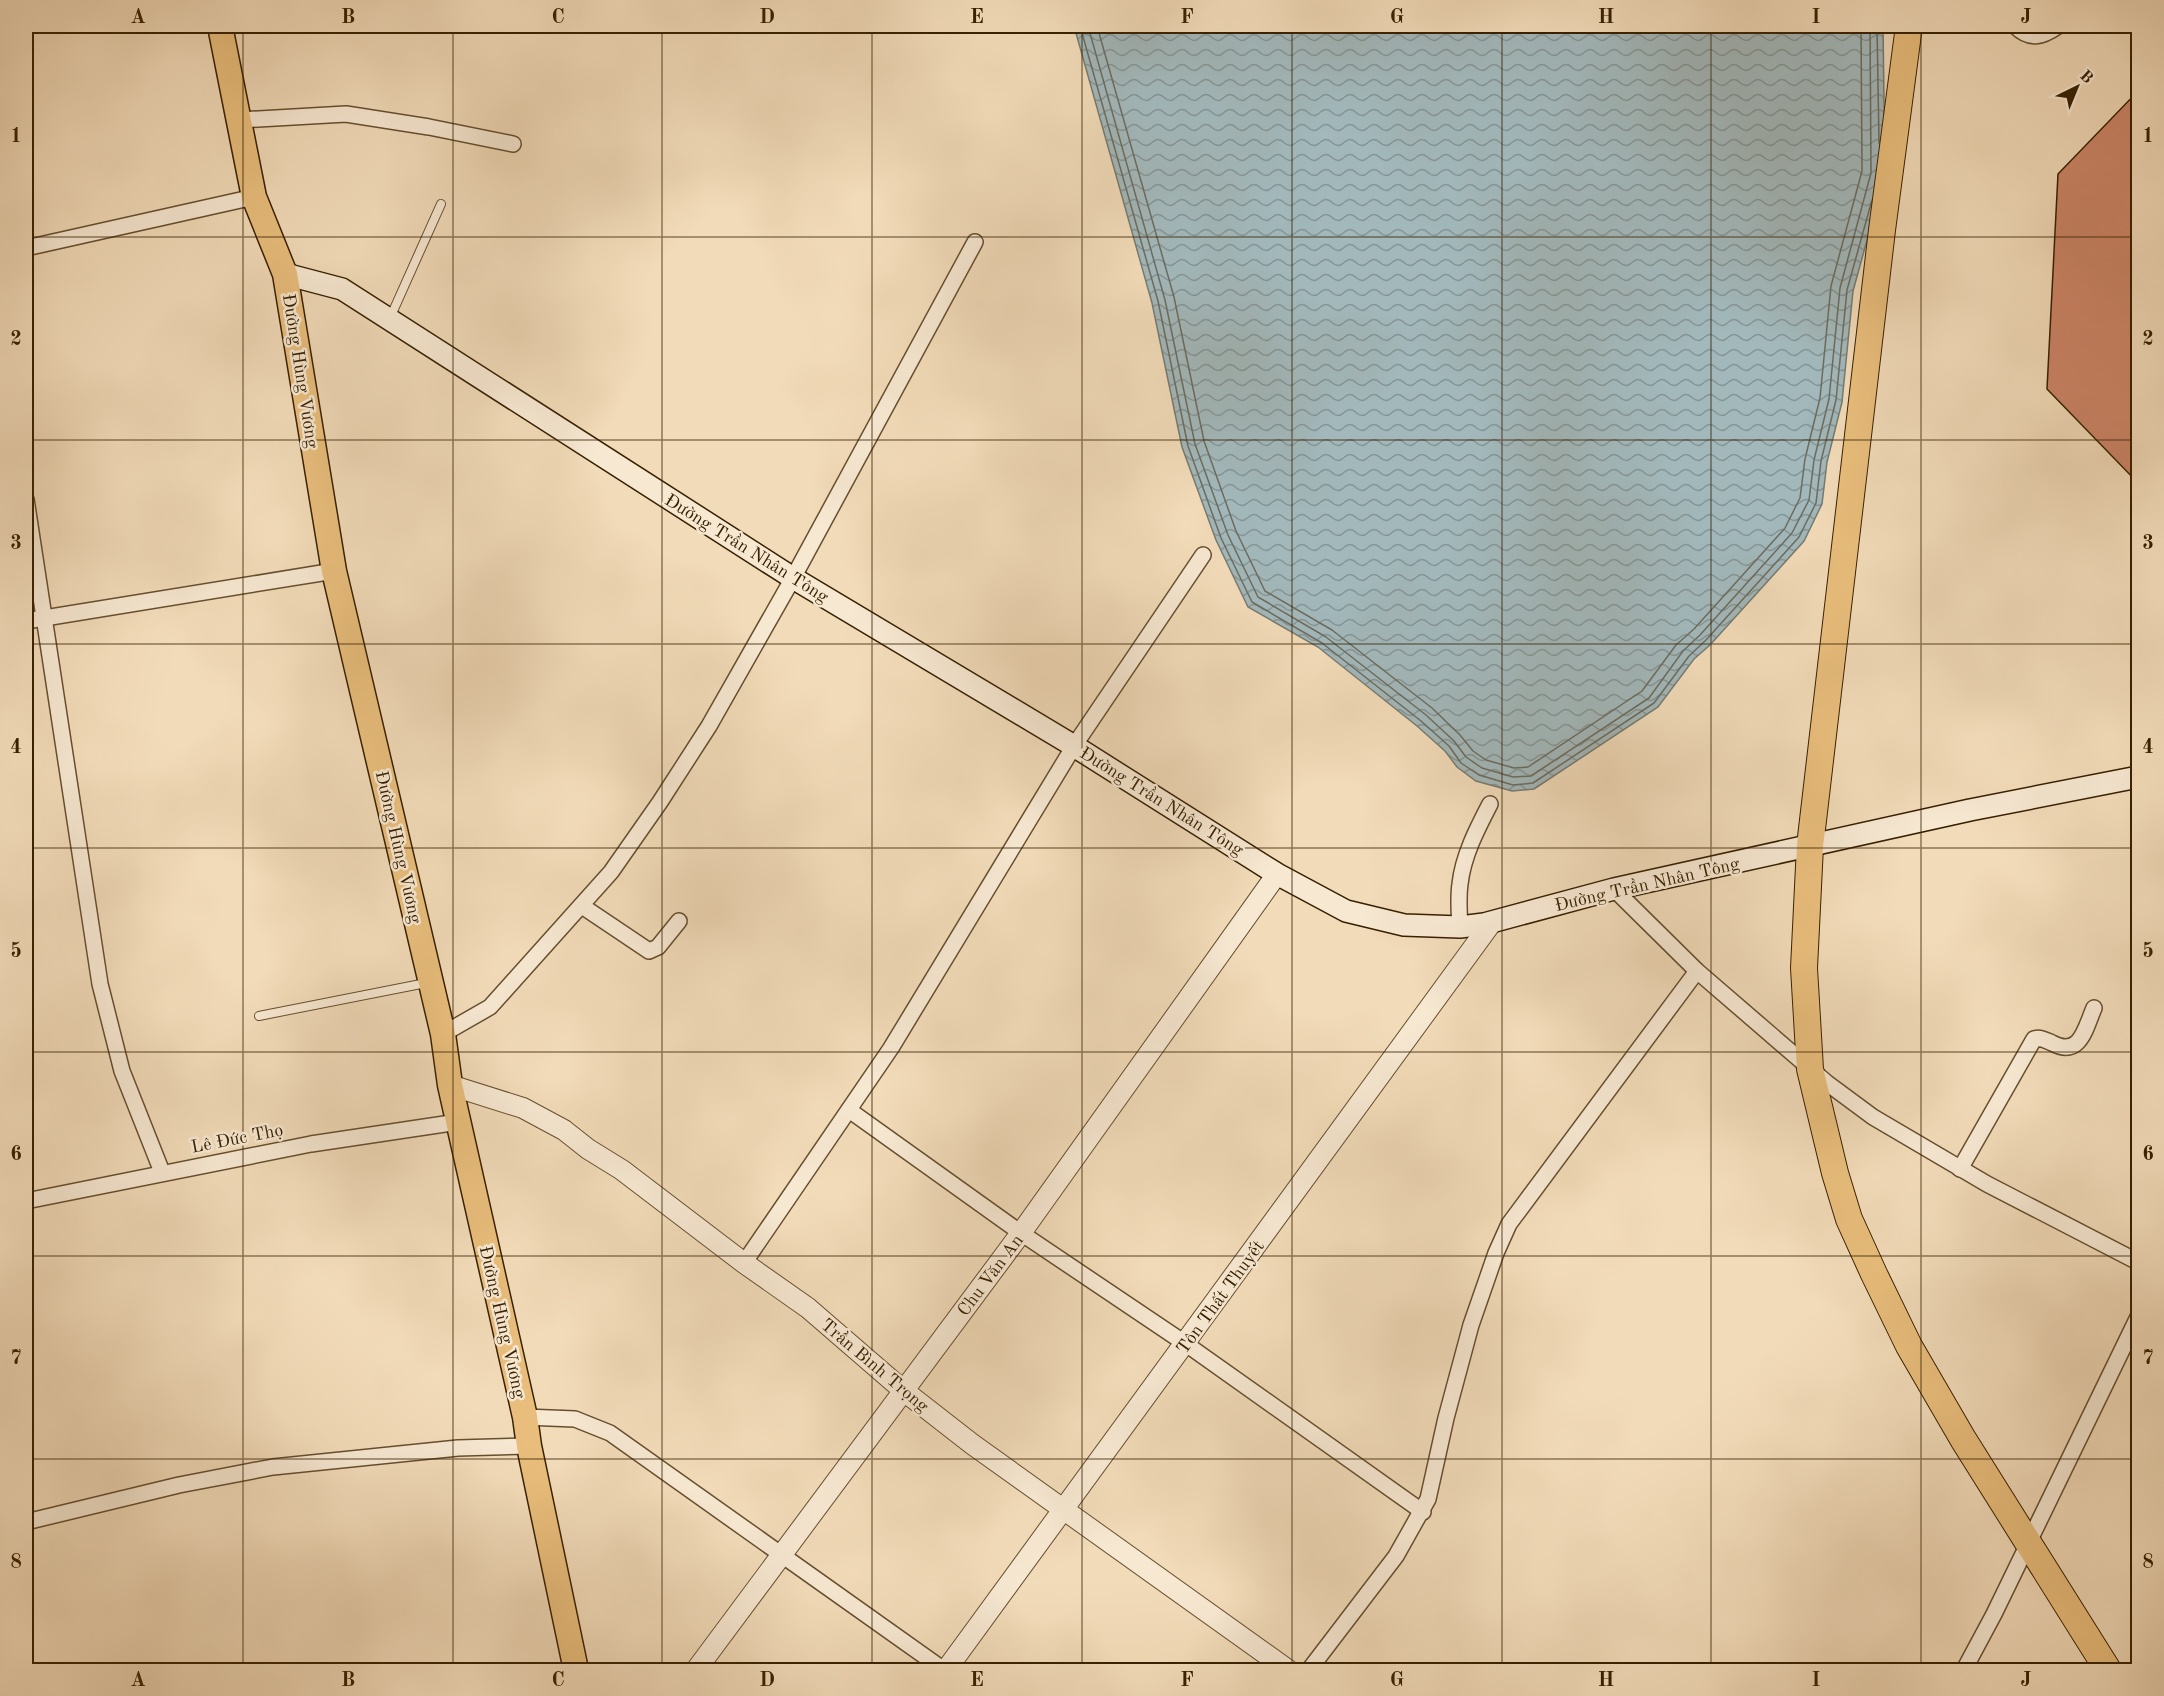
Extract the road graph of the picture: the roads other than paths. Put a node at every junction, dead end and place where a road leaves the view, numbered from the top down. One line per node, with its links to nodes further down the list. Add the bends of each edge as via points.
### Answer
1 (220, 26): 5 (main road, Đường Hùng Vương)
2 (1909, 26): 22 (highway)
3 (2015, 26): 4 (street, via 2027,36 2047,33)
4 (2058, 26)
5 (239, 120): 6 (street, via 346,114); 7 (main road, Đường Hùng Vương)
6 (513, 144)
7 (254, 197): 10 (street); 11 (main road, Đường Hùng Vương)
8 (441, 204): 12 (lane)
9 (975, 242): 16 (street)
10 (26, 248)
11 (285, 274): 12 (main road, Đường Trần Nhân Tông, via 342,289); 15 (main road, Đường Hùng Vương)
12 (389, 319): 16 (main road, Đường Trần Nhân Tông)
13 (26, 499): 17 (street)
14 (1203, 555): 19 (street)
15 (334, 571): 17 (street); 30 (main road, Đường Hùng Vương)
16 (793, 578): 19 (main road, Đường Trần Nhân Tông); 25 (street, via 709,726 635,837)
17 (43, 618): 18 (street); 39 (street, via 100,984 122,1071)
18 (26, 621)
19 (1074, 746): 23 (main road, Đường Trần Nhân Tông); 36 (street, via 920,1004)
20 (2139, 777): 22 (main road, Đường Trần Nhân Tông)
21 (1490, 804): 28 (street, via 1463,868)
22 (1810, 846): 24 (main road, Đường Trần Nhân Tông); 34 (highway, via 1804,968)
23 (1277, 874): 28 (main road, Đường Trần Nhân Tông, via 1346,911 1404,925); 41 (street, Chu Văn An)
24 (1614, 889): 27 (main road, Đường Trần Nhân Tông); 29 (street)
25 (582, 906): 26 (street, via 649,951 658,947); 33 (street, via 490,1007)
26 (679, 921)
27 (1492, 922): 28 (main road, Đường Trần Nhân Tông); 45 (street, Tôn Thất Thuyết)
28 (1460, 927)
29 (1697, 971): 34 (street); 50 (street, via 1509,1224 1471,1325)
30 (431, 982): 32 (lane); 33 (main road, Đường Hùng Vương)
31 (2094, 1008): 38 (street, via 2082,1037 2073,1046 2065,1048 2034,1039)
32 (259, 1016)
33 (443, 1034): 35 (main road, Đường Hùng Vương)
34 (1810, 1069): 38 (street, via 1873,1118); 52 (highway, via 1849,1219 1870,1265 1915,1356)
35 (450, 1085): 37 (main road, Đường Hùng Vương); 43 (street, Trần Bình Trọng, via 523,1108 564,1130)
36 (849, 1110): 41 (street); 43 (street)
37 (458, 1122): 39 (street, Lê Đức Thọ); 47 (main road, Đường Hùng Vương)
38 (1960, 1168): 42 (street)
39 (162, 1172): 40 (street, Lê Đức Thọ)
40 (26, 1201)
41 (1021, 1233): 45 (street); 46 (street, Chu Văn An)
42 (2139, 1262)
43 (744, 1263): 46 (street, Trần Bình Trọng, via 808,1308)
44 (2139, 1317): 52 (street)
45 (1186, 1344): 49 (street, Tôn Thất Thuyết); 50 (street)
46 (904, 1391): 49 (street, Trần Bình Trọng); 53 (street, Chu Văn An)
47 (525, 1417): 48 (main road, Đường Hùng Vương); 53 (street, via 575,1419 610,1433)
48 (529, 1446): 51 (street, via 458,1448 273,1467); 54 (main road, Đường Hùng Vương)
49 (1063, 1509): 56 (street, Tôn Thất Thuyết); 57 (street, Trần Bình Trọng)
50 (1423, 1512): 58 (street, via 1386,1571)
51 (26, 1522)
52 (2028, 1544): 59 (street); 60 (highway)
53 (781, 1556): 55 (street, Chu Văn An); 56 (street)
54 (576, 1671)
55 (696, 1671)
56 (945, 1671)
57 (1288, 1671)
58 (1309, 1671)
59 (1964, 1671)
60 (2108, 1671)

